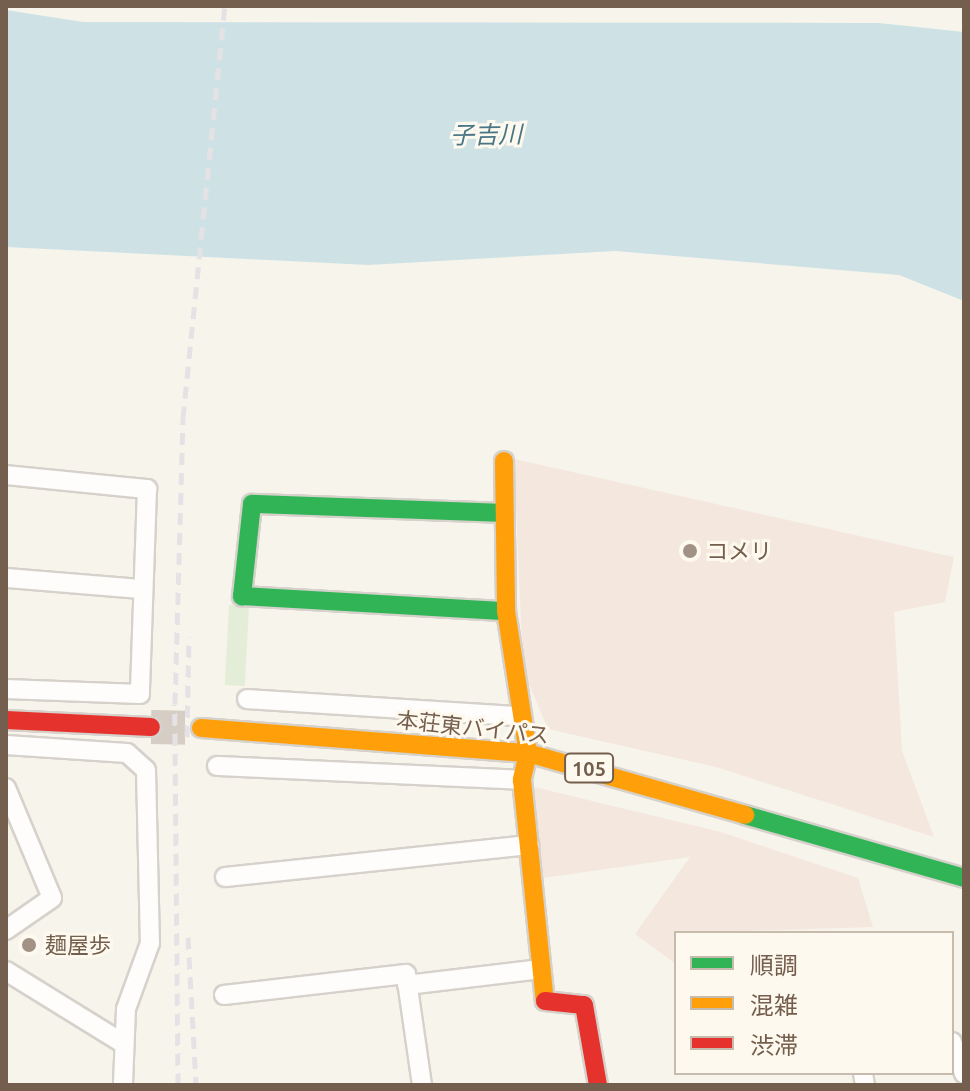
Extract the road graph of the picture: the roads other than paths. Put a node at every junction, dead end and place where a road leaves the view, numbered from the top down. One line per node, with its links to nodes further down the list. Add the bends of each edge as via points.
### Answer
1 (504, 461): 3 (main road)
2 (6, 475): 5 (street, via 147,489)
3 (503, 513): 6 (main road); 6 (main road, via 252,504 242,596)
4 (6, 578): 5 (street)
5 (141, 589): 7 (street, via 140,694)
6 (506, 611): 9 (main road)
7 (6, 689)
8 (247, 699): 9 (street)
9 (518, 716): 14 (main road)
10 (6, 720): 11 (main road)
11 (151, 727)
12 (201, 728): 14 (main road, 本荘東バイパス / 105)
13 (6, 745): 26 (street, via 127,753 146,770 150,943 126,1009)
14 (528, 753): 16 (main road); 20 (main road, 本荘東バイパス / 105)
15 (217, 766): 16 (street)
16 (522, 780): 18 (main road)
17 (6, 788): 21 (street, via 52,898)
18 (529, 845): 19 (street); 22 (main road)
19 (225, 877)
20 (964, 878)
21 (6, 930)
22 (541, 969): 24 (street); 31 (main road, via 545,1004 584,1005)
23 (6, 971): 26 (street)
24 (407, 985): 25 (street, via 406,974); 30 (street)
25 (224, 995)
26 (124, 1044): 29 (street)
27 (954, 1047): 28 (street)
28 (964, 1074)
29 (123, 1085)
30 (422, 1085)
31 (598, 1085)

